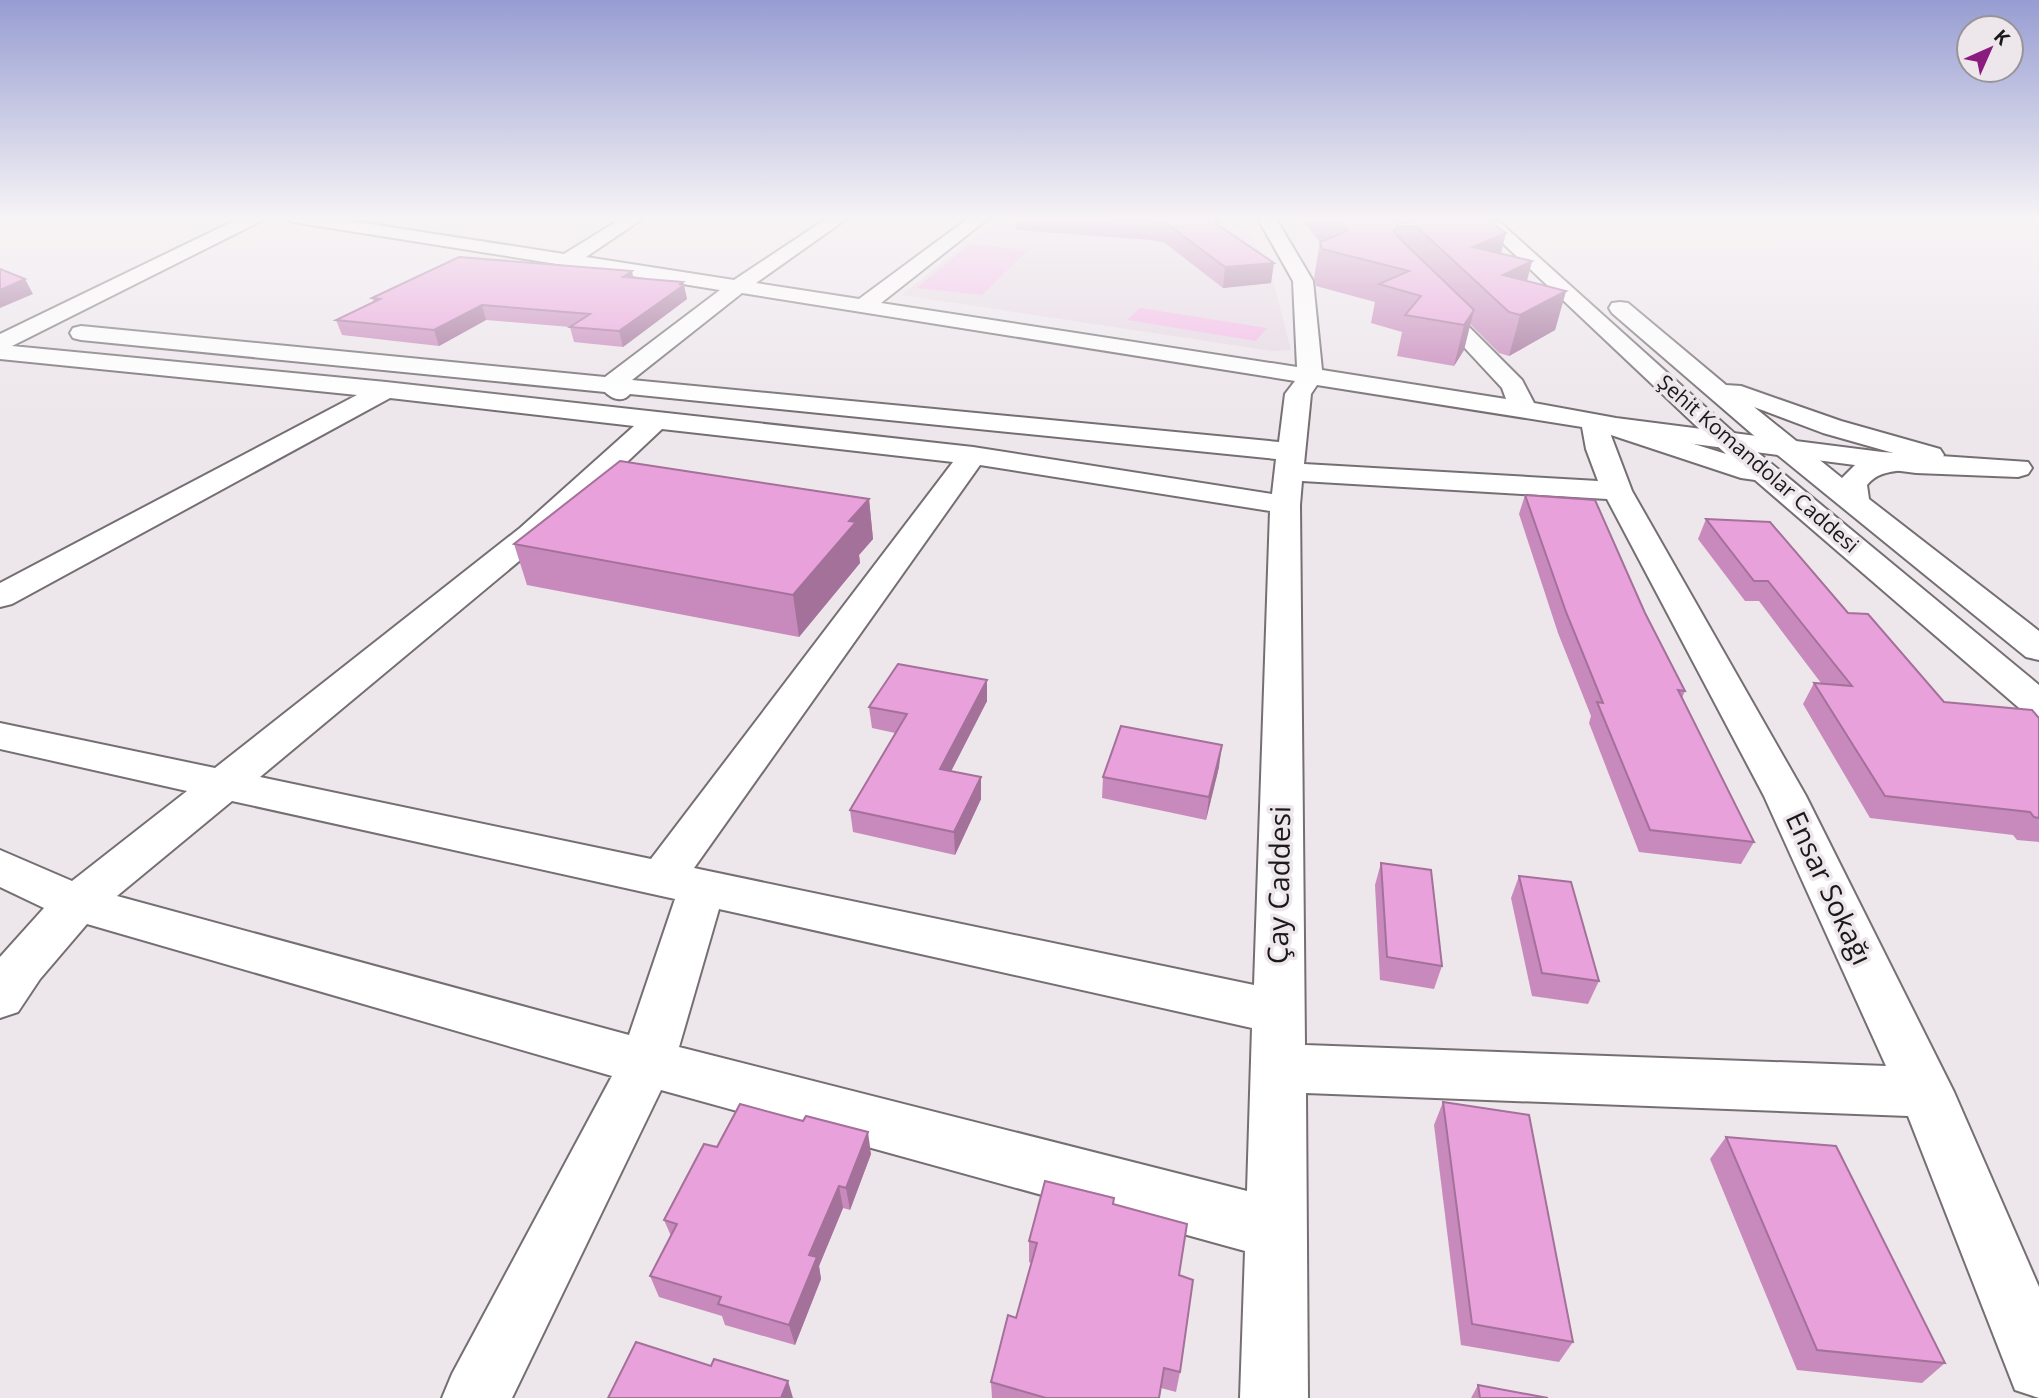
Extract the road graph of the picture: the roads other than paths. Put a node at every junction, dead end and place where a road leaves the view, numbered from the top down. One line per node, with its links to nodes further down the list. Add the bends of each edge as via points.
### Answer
1 (88, 282): 12 (street)
2 (123, 282): 13 (street)
3 (706, 282): 9 (street)
4 (744, 282): 9 (street)
5 (895, 282): 11 (street)
6 (1303, 282): 15 (street)
7 (1555, 282): 19 (street, Şehit Komandolar Caddesi)
8 (1589, 282): 16 (street, Şehit Komandolar Caddesi)
9 (737, 287): 11 (street); 17 (street)
10 (1419, 287): 20 (street, via 1513,385)
11 (862, 307): 15 (street)
12 (1, 327): 13 (street)
13 (30, 328): 17 (street)
14 (0, 352): 18 (street)
15 (1310, 377): 20 (street); 28 (street, Çay Caddesi, via 1298,394)
16 (1700, 377): 24 (street, Şehit Komandolar Caddesi); 26 (street)
17 (611, 384): 21 (street); 28 (street)
18 (386, 390): 21 (street); 32 (street)
19 (1672, 390): 22 (street); 23 (street, Şehit Komandolar Caddesi)
20 (1524, 410): 22 (street)
21 (638, 418): 25 (street); 36 (street, via 531,535)
22 (1598, 421): 23 (street); 29 (street); 30 (street, Ensar Sokağı, via 1600,449)
23 (1715, 430): 24 (street); 29 (street, Şehit Komandolar Caddesi)
24 (1777, 440): 26 (street); 31 (street, Şehit Komandolar Caddesi)
25 (973, 455): 28 (street); 38 (street)
26 (1917, 458): 27 (street, via 1986,469); 31 (street, via 1862,472 1852,485)
27 (2029, 469)
28 (1288, 476): 30 (street); 41 (street, Çay Caddesi)
29 (1774, 481): 34 (street, Şehit Komandolar Caddesi)
30 (1617, 491): 44 (street, Ensar Sokağı, via 1785,796)
31 (1855, 502): 33 (street, Şehit Komandolar Caddesi)
32 (0, 597)
33 (2039, 649)
34 (2039, 705)
35 (0, 736): 36 (street)
36 (226, 785): 38 (street); 39 (street)
37 (0, 867): 39 (street)
38 (682, 883): 41 (street); 42 (street)
39 (77, 903): 40 (street); 42 (street)
40 (0, 997)
41 (1278, 1012): 43 (street, Çay Caddesi)
42 (647, 1063): 45 (street); 47 (street)
43 (1277, 1068): 44 (street); 45 (street, Çay Caddesi)
44 (1926, 1092): 46 (street, Ensar Sokağı)
45 (1276, 1229): 48 (street, Çay Caddesi)
46 (2039, 1366)
47 (476, 1398)
48 (1274, 1398)

